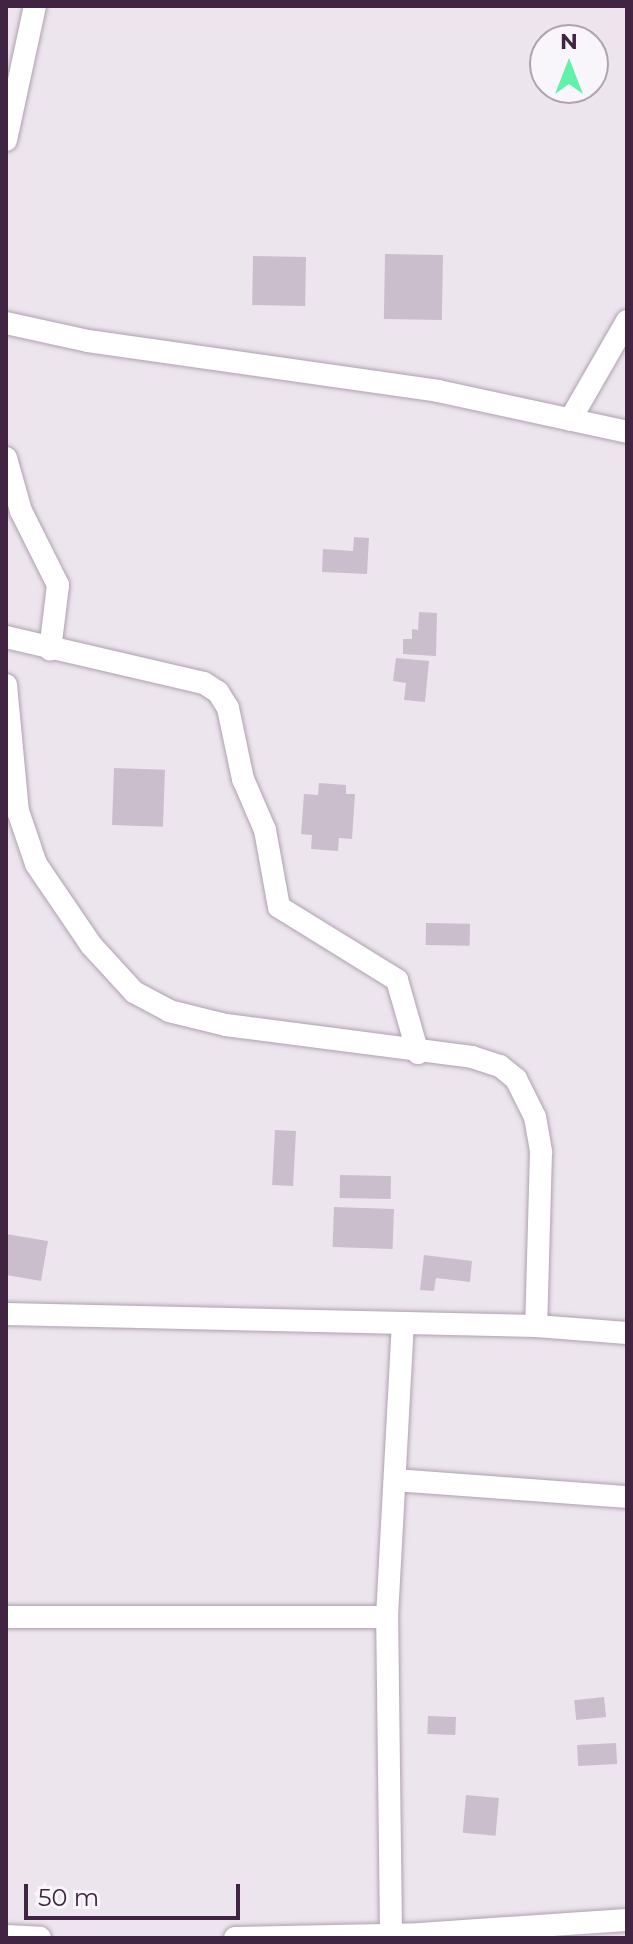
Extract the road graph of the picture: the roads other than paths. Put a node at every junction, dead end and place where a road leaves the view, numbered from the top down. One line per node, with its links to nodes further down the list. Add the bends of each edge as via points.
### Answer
1 (35, 6): 2 (street)
2 (6, 140)
3 (627, 321): 5 (street)
4 (6, 323): 5 (street, via 240,365 438,391)
5 (570, 420): 6 (street)
6 (627, 432)
7 (6, 458): 9 (street, via 21,511 58,585)
8 (6, 637): 9 (street)
9 (50, 650): 11 (street, via 204,683 218,692 228,708 243,779 265,830 279,907 397,980)
10 (6, 685): 11 (street, via 18,811 36,864 91,945 134,992 169,1011 226,1025)
11 (418, 1053): 14 (street, via 472,1057 500,1066 516,1079 535,1117 541,1152)
12 (6, 1314): 13 (street)
13 (403, 1323): 14 (street); 16 (street)
14 (536, 1326): 15 (street)
15 (627, 1333)
16 (395, 1480): 17 (street); 19 (street)
17 (627, 1497)
18 (6, 1617): 19 (street)
19 (387, 1617): 21 (street)
20 (627, 1920): 23 (street)
21 (391, 1933): 23 (street); 25 (street)
22 (6, 1936): 24 (street)
23 (420, 1936)
24 (40, 1938)
25 (235, 1938)

